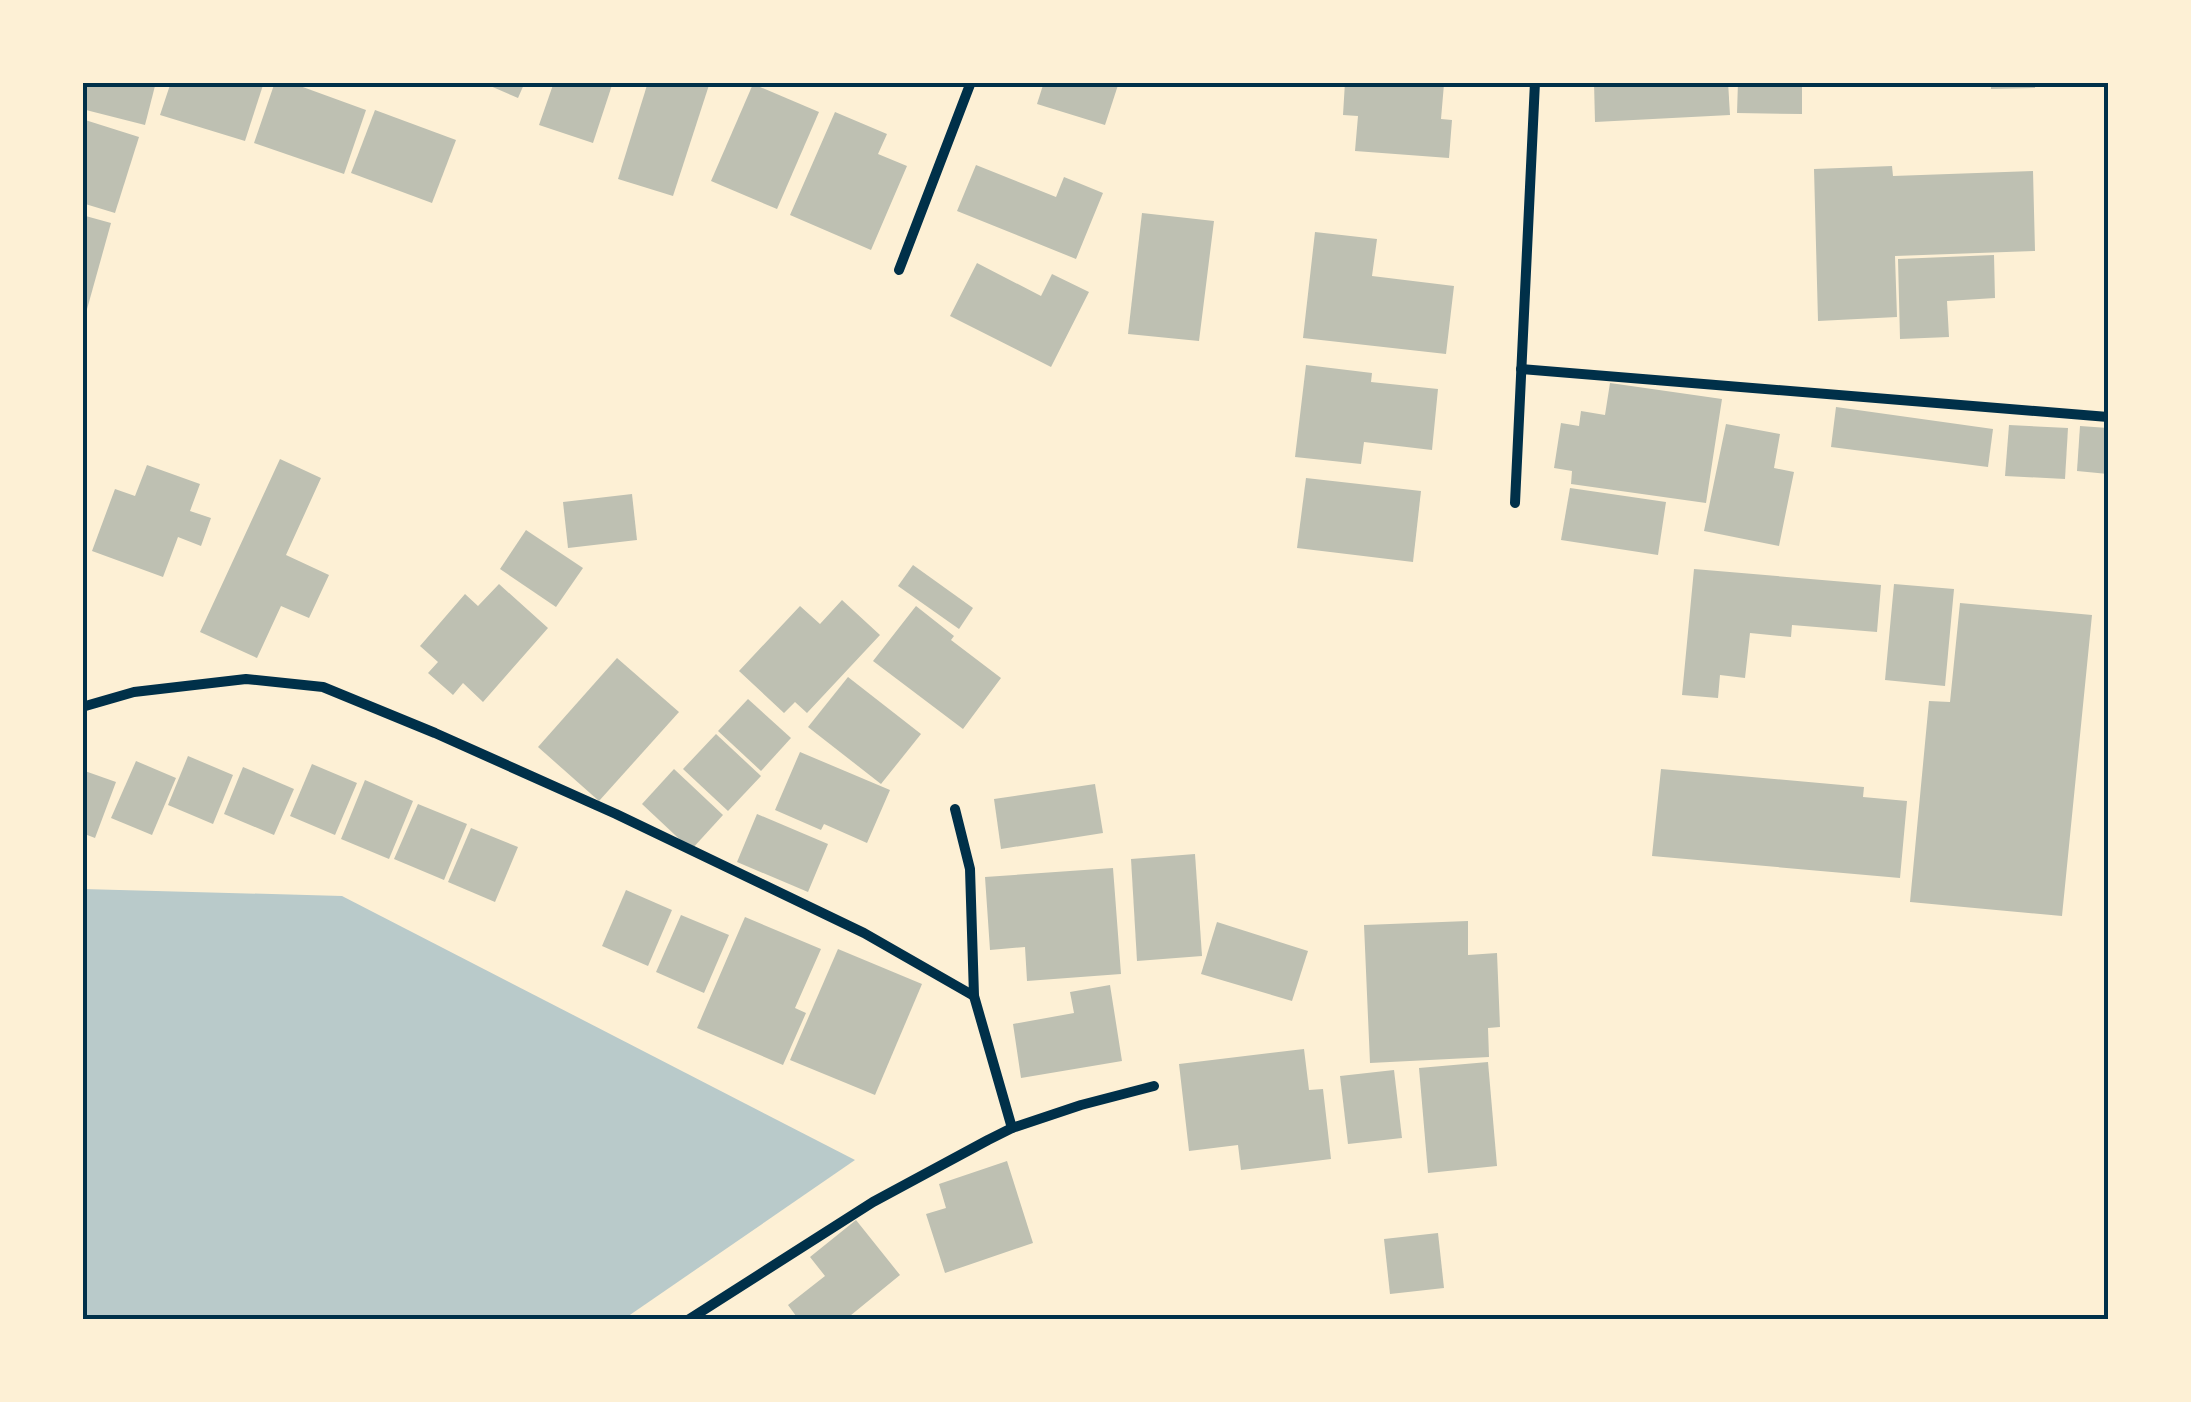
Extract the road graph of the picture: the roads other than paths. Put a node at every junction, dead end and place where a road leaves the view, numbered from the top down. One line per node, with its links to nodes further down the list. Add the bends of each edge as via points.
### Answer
1 (1535, 82): 4 (street)
2 (966, 83): 3 (street)
3 (899, 270)
4 (1522, 369): 5 (street); 6 (street)
5 (2108, 418)
6 (1515, 502)
7 (82, 707): 9 (street, via 134,692 246,679 323,687 616,814 864,933)
8 (955, 809): 9 (street, via 970,869)
9 (974, 996): 11 (street)
10 (1154, 1086): 11 (street)
11 (1012, 1128): 12 (street, via 872,1202)
12 (688, 1320)

